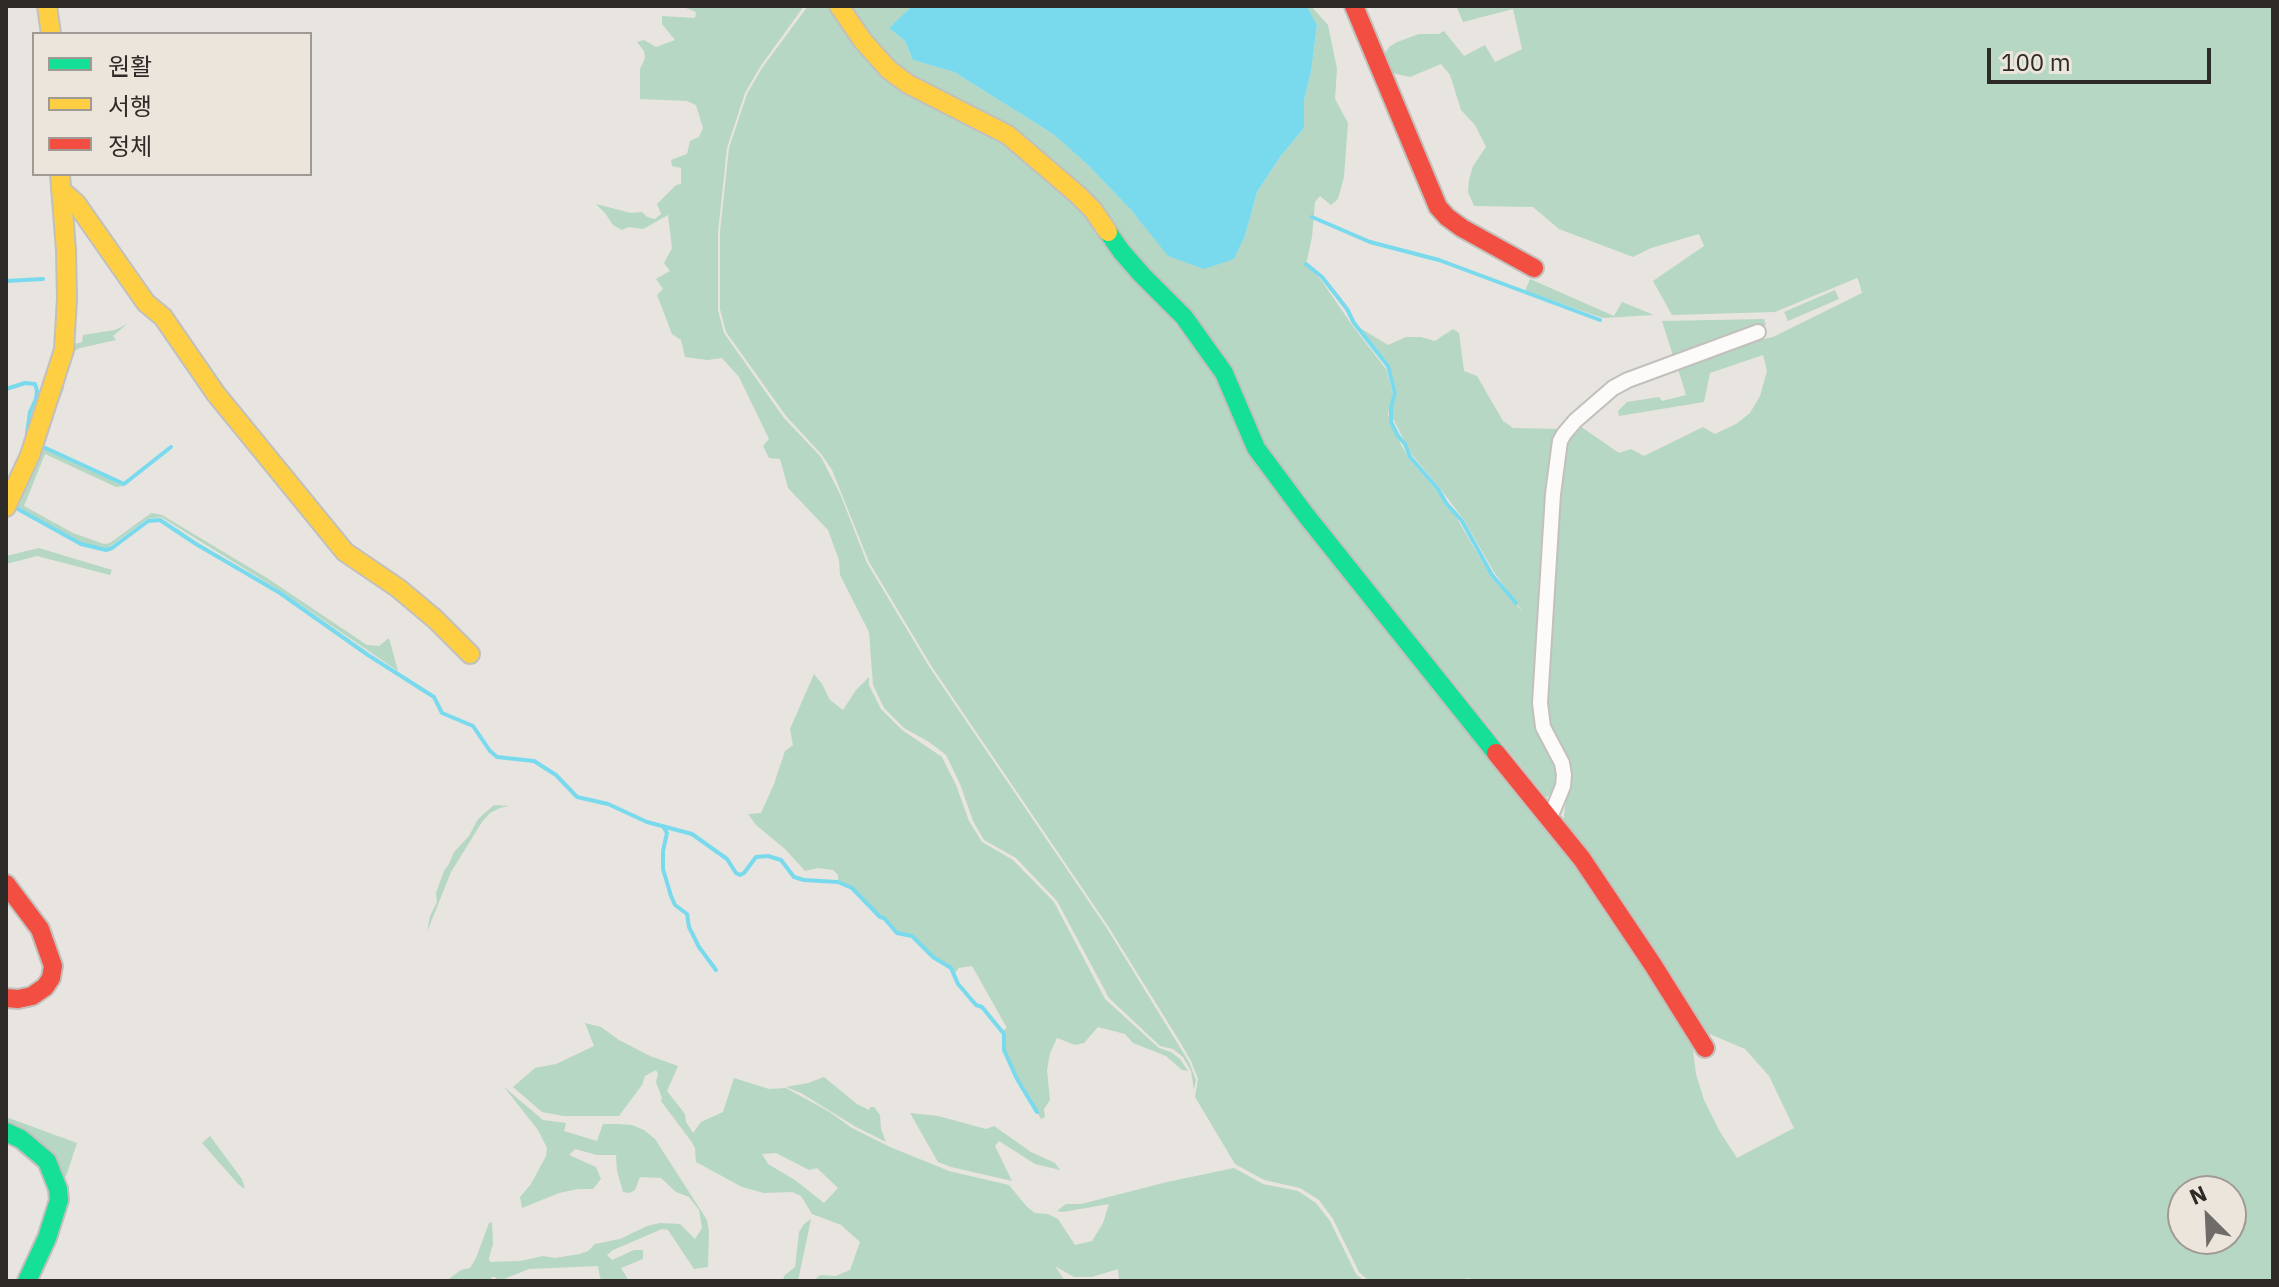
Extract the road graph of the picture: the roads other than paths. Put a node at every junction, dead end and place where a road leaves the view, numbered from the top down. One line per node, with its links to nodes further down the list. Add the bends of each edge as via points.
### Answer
1 (47, 6): 4 (street)
2 (839, 6): 10 (street, via 889,70 1008,135 1093,210 1135,267 1206,345 1256,448 1305,514)
3 (1354, 6): 6 (street, via 1438,207 1462,228)
4 (51, 32)
5 (61, 182): 8 (street, via 64,350 36,440); 9 (street, via 146,303 163,317 204,378 326,530)
6 (1534, 268)
7 (1758, 332): 10 (street, via 1613,388 1560,441 1540,703 1543,727 1564,775)
8 (6, 507)
9 (470, 654)
10 (1549, 820): 13 (street, via 1582,859)
11 (6, 884): 12 (street, via 40,929 53,966 45,987 32,996)
12 (6, 998)
13 (1705, 1048)
14 (6, 1132): 15 (street, via 47,1161 58,1189 52,1226)
15 (27, 1281)

